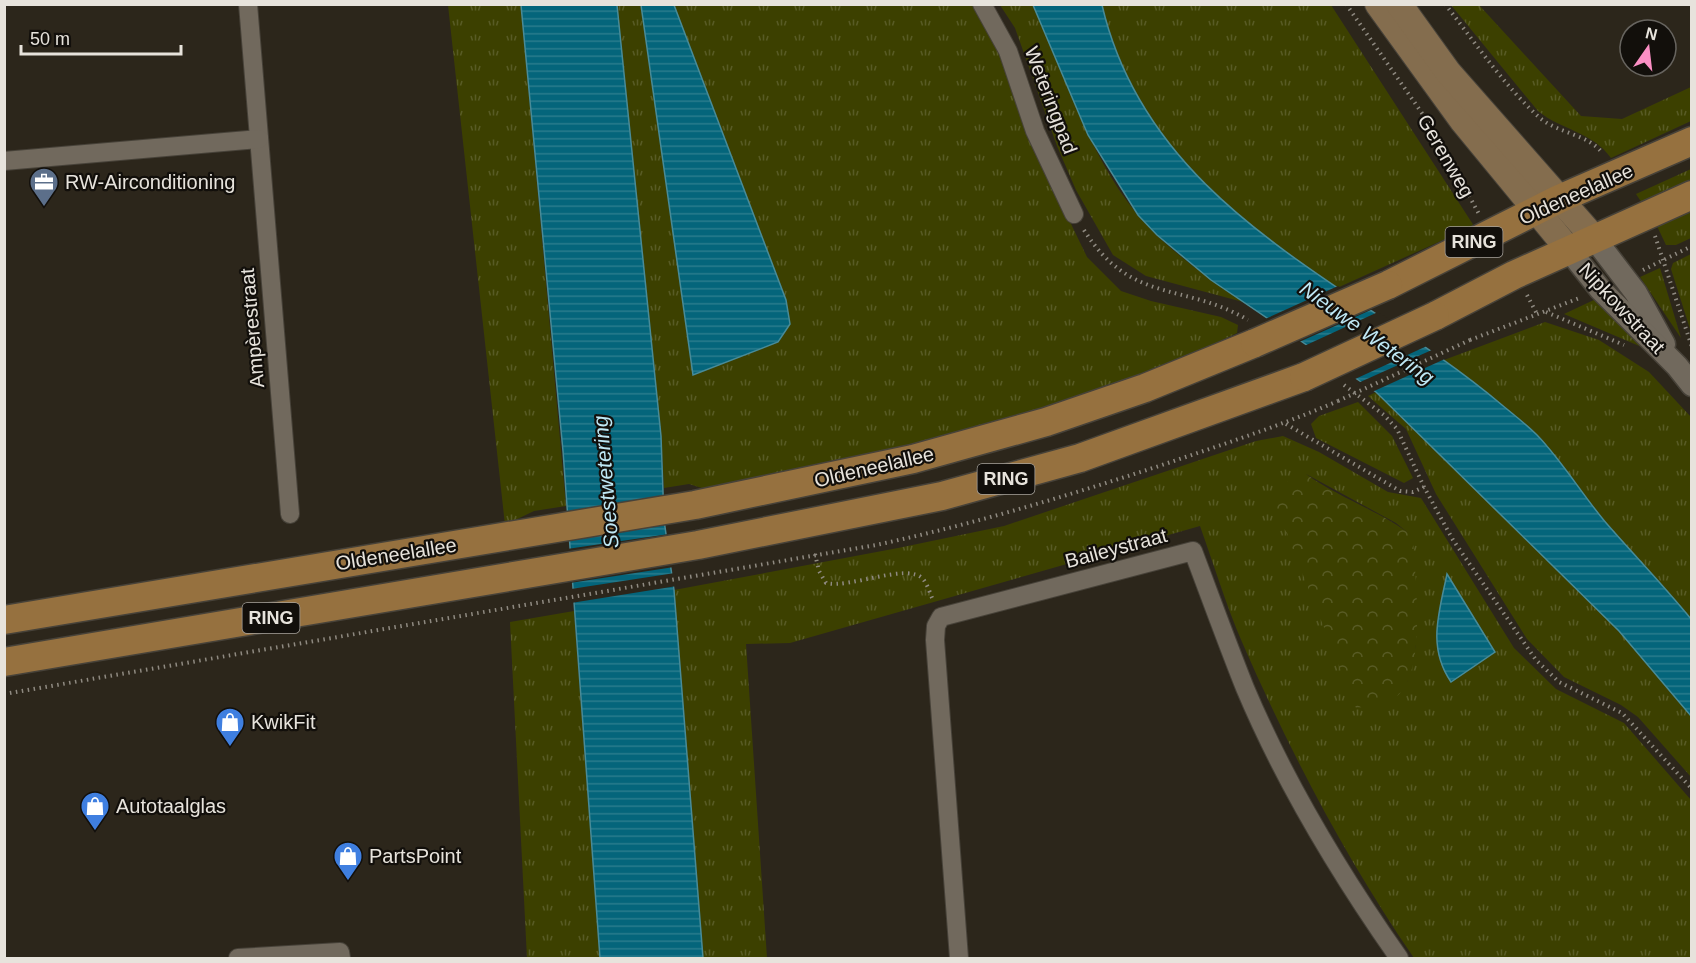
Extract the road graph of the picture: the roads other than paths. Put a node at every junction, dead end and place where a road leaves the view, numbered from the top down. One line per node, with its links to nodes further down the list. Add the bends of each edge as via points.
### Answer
1 (248, 4): 5 (street, Ampèrestraat)
2 (982, 4): 10 (street, Weteringpad, via 1008,51 1035,131)
3 (1378, 4): 9 (main road, Gerenweg, via 1461,120)
4 (1400, 4): 9 (main road, Gerenweg)
5 (259, 138): 7 (street); 15 (street, Ampèrestraat)
6 (1692, 141): 9 (main road, Oldeneelallee / RING)
7 (4, 160)
8 (1692, 195): 11 (main road, Oldeneelallee / RING)
9 (1548, 205): 11 (main road, Gerenweg); 12 (main road, Gerenweg); 16 (main road, Oldeneelallee / RING, bridge, via 1388,285 1145,388 1046,422 913,459 695,506)
10 (1074, 214)
11 (1594, 238): 12 (main road, Oldeneelallee / RING); 13 (street, Nipkowstraat, via 1636,293)
12 (1569, 250): 13 (street, Nipkowstraat, via 1600,289); 17 (main road, Oldeneelallee / RING, bridge, via 1304,377 1057,465 942,496 698,545)
13 (1677, 366): 14 (street, Nipkowstraat)
14 (1692, 385)
15 (290, 514)
16 (4, 620)
17 (4, 662)
18 (238, 958): 19 (street, via 340,952)
19 (341, 958)
20 (960, 958): 21 (street, Baileystraat, via 935,640 941,617 1192,551 1246,689 1294,788)
21 (1398, 958)

